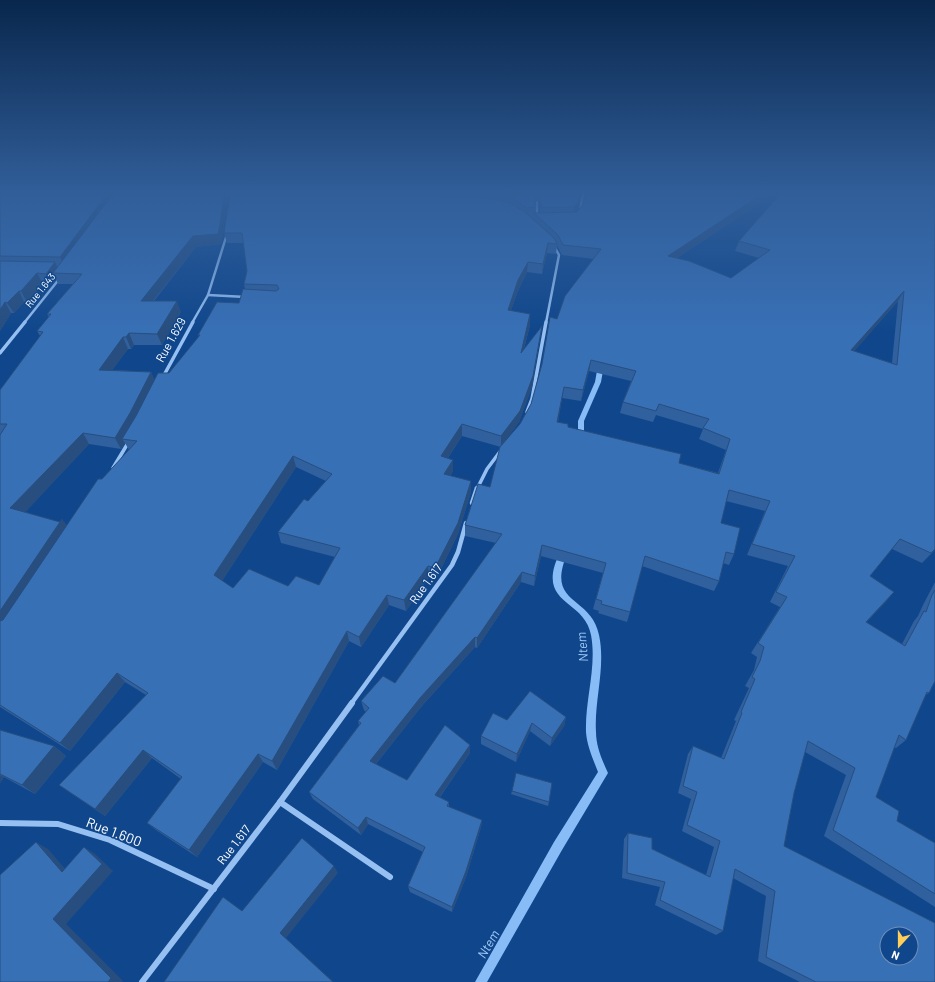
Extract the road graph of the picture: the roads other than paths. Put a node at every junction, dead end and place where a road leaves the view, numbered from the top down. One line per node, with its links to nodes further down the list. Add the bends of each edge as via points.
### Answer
1 (225, 240): 4 (street, Rue 1.629)
2 (548, 240): 8 (street, via 559,255 532,399)
3 (61, 276): 6 (street, Rue 1.643)
4 (208, 295): 5 (street); 7 (street, Rue 1.629)
5 (248, 297)
6 (0, 353)
7 (160, 384)
8 (526, 416)
9 (132, 436): 11 (street)
10 (504, 447): 12 (street, via 484,471)
11 (110, 474)
12 (471, 507)
13 (469, 514): 14 (street, Rue 1.617, via 452,565)
14 (280, 802): 16 (street); 17 (street, Rue 1.617)
15 (0, 823): 17 (street, Rue 1.600, via 58,824 110,840)
16 (390, 877)
17 (214, 889): 18 (street, Rue 1.617)
18 (142, 982)

